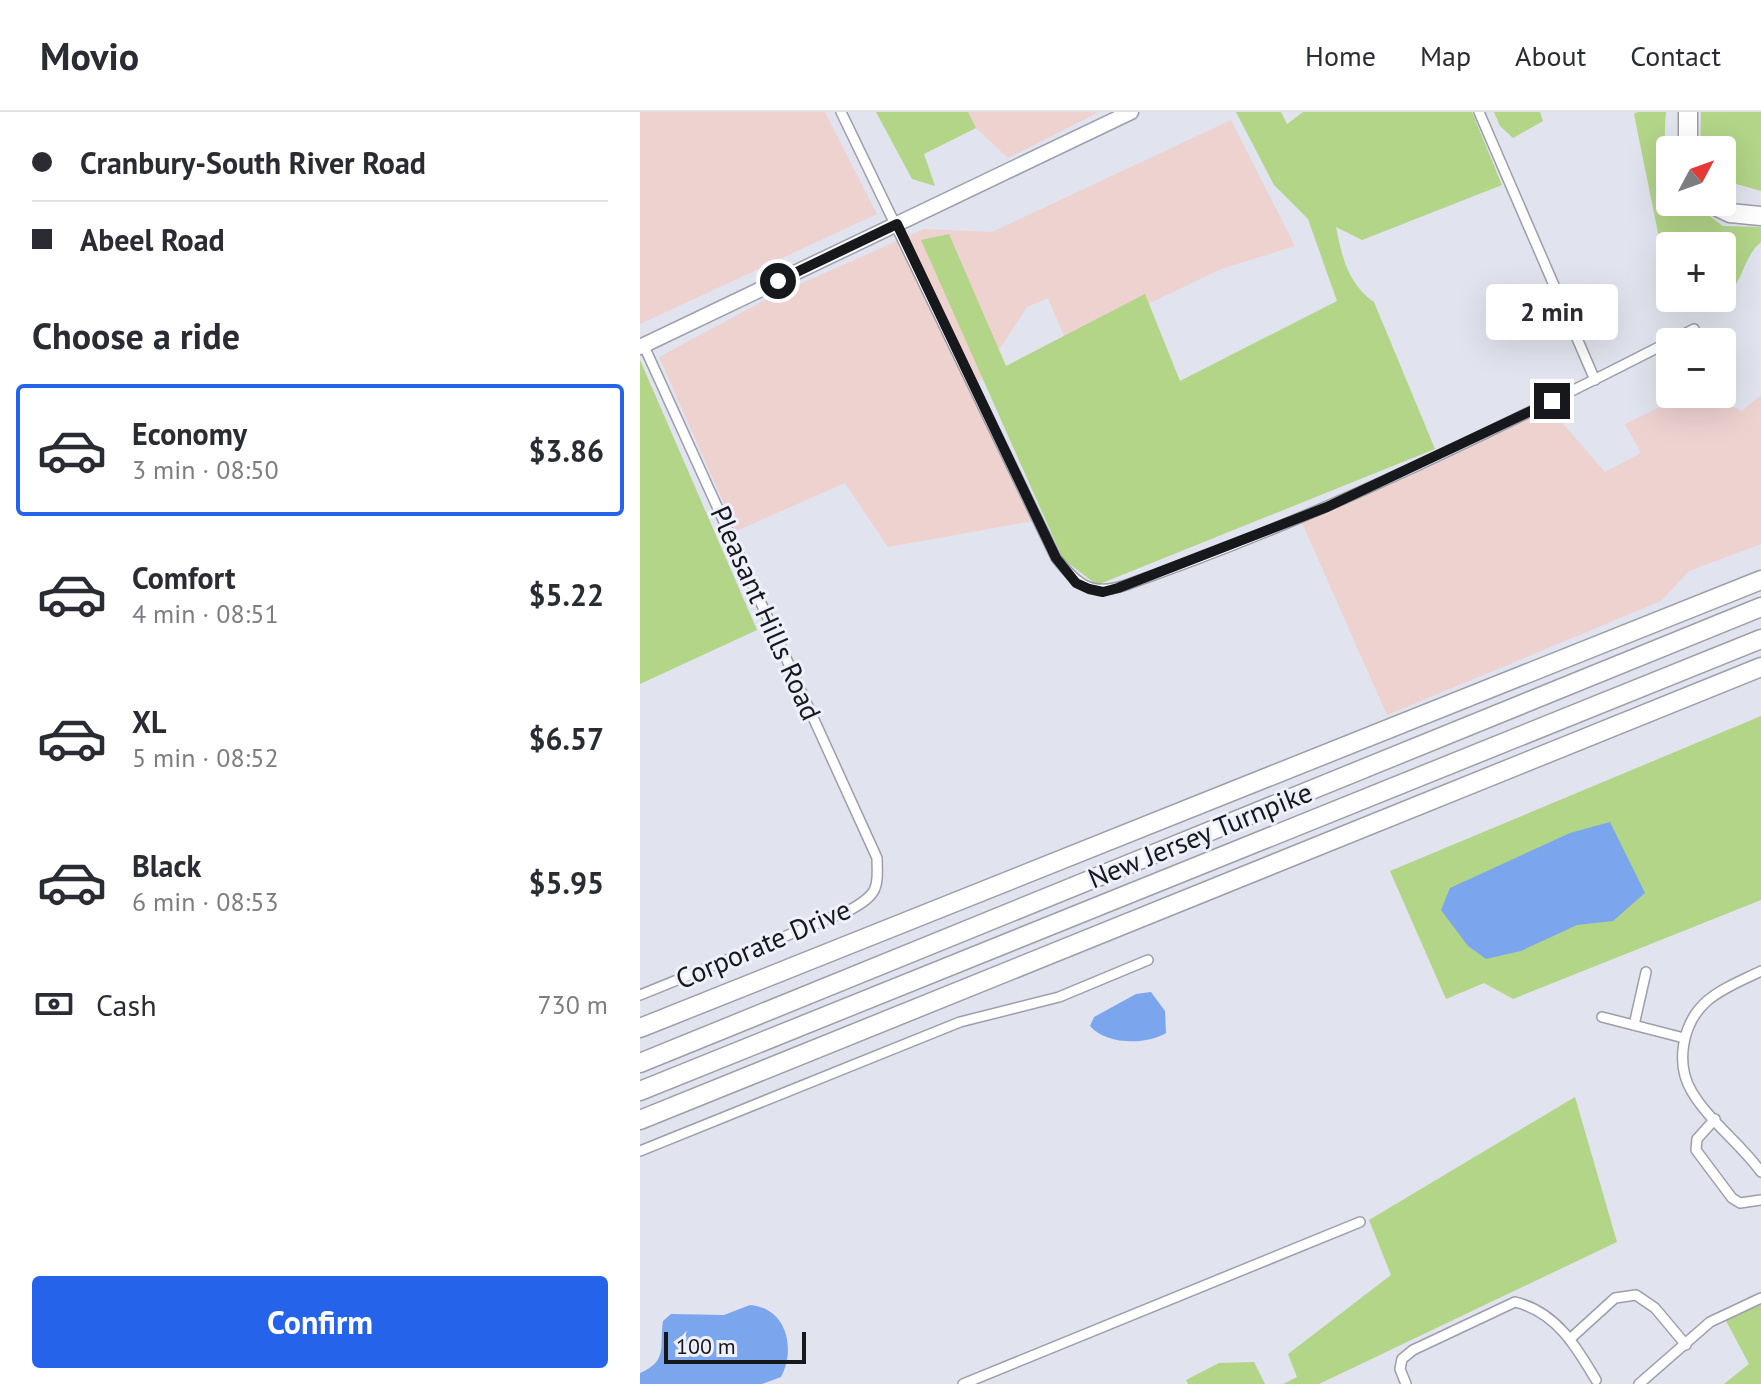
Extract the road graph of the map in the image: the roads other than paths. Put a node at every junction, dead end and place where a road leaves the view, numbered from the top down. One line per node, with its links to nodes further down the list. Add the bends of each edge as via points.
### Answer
1 (841, 112): 12 (street)
2 (1131, 112): 12 (main road)
3 (1479, 112): 15 (street)
4 (1677, 112): 6 (highway)
5 (1688, 112): 7 (highway)
6 (1676, 136)
7 (1688, 136)
8 (1736, 200): 9 (highway)
9 (1761, 205)
10 (1736, 215): 11 (highway)
11 (1761, 216)
12 (897, 224): 13 (main road); 15 (street, via 1056,558 1076,583 1089,589 1103,592 1137,581 1327,507)
13 (642, 346): 20 (street, Pleasant Hills Road, via 877,858)
14 (1656, 349): 15 (street)
15 (1595, 380)
16 (1761, 580): 27 (highway, New Jersey Turnpike)
17 (1761, 607): 29 (highway, New Jersey Turnpike)
18 (1761, 639): 30 (highway, New Jersey Turnpike)
19 (1761, 667): 32 (highway, New Jersey Turnpike)
20 (878, 883): 24 (street, Corporate Drive, via 874,893 850,910)
21 (1148, 960): 33 (street, via 1059,997 960,1022)
22 (1761, 971): 28 (street, via 1706,1002)
23 (1646, 972): 26 (street)
24 (640, 995)
25 (1602, 1017): 26 (street)
26 (1634, 1025): 28 (street)
27 (640, 1028)
28 (1684, 1038): 31 (street, via 1686,1078)
29 (640, 1063)
30 (640, 1091)
31 (1715, 1119): 34 (street); 35 (street, via 1697,1139 1696,1150 1732,1198 1740,1203)
32 (640, 1120)
33 (640, 1151)
34 (1761, 1172)
35 (1761, 1200)
36 (1360, 1222): 41 (street)
37 (1761, 1298): 39 (street, via 1710,1322)
38 (1571, 1338): 39 (street, via 1615,1298 1636,1295 1655,1308); 40 (street); 42 (street, via 1549,1318 1515,1302 1413,1350 1402,1359)
39 (1686, 1345): 43 (street)
40 (1596, 1380)
41 (963, 1384)
42 (1406, 1384)
43 (1639, 1384)

